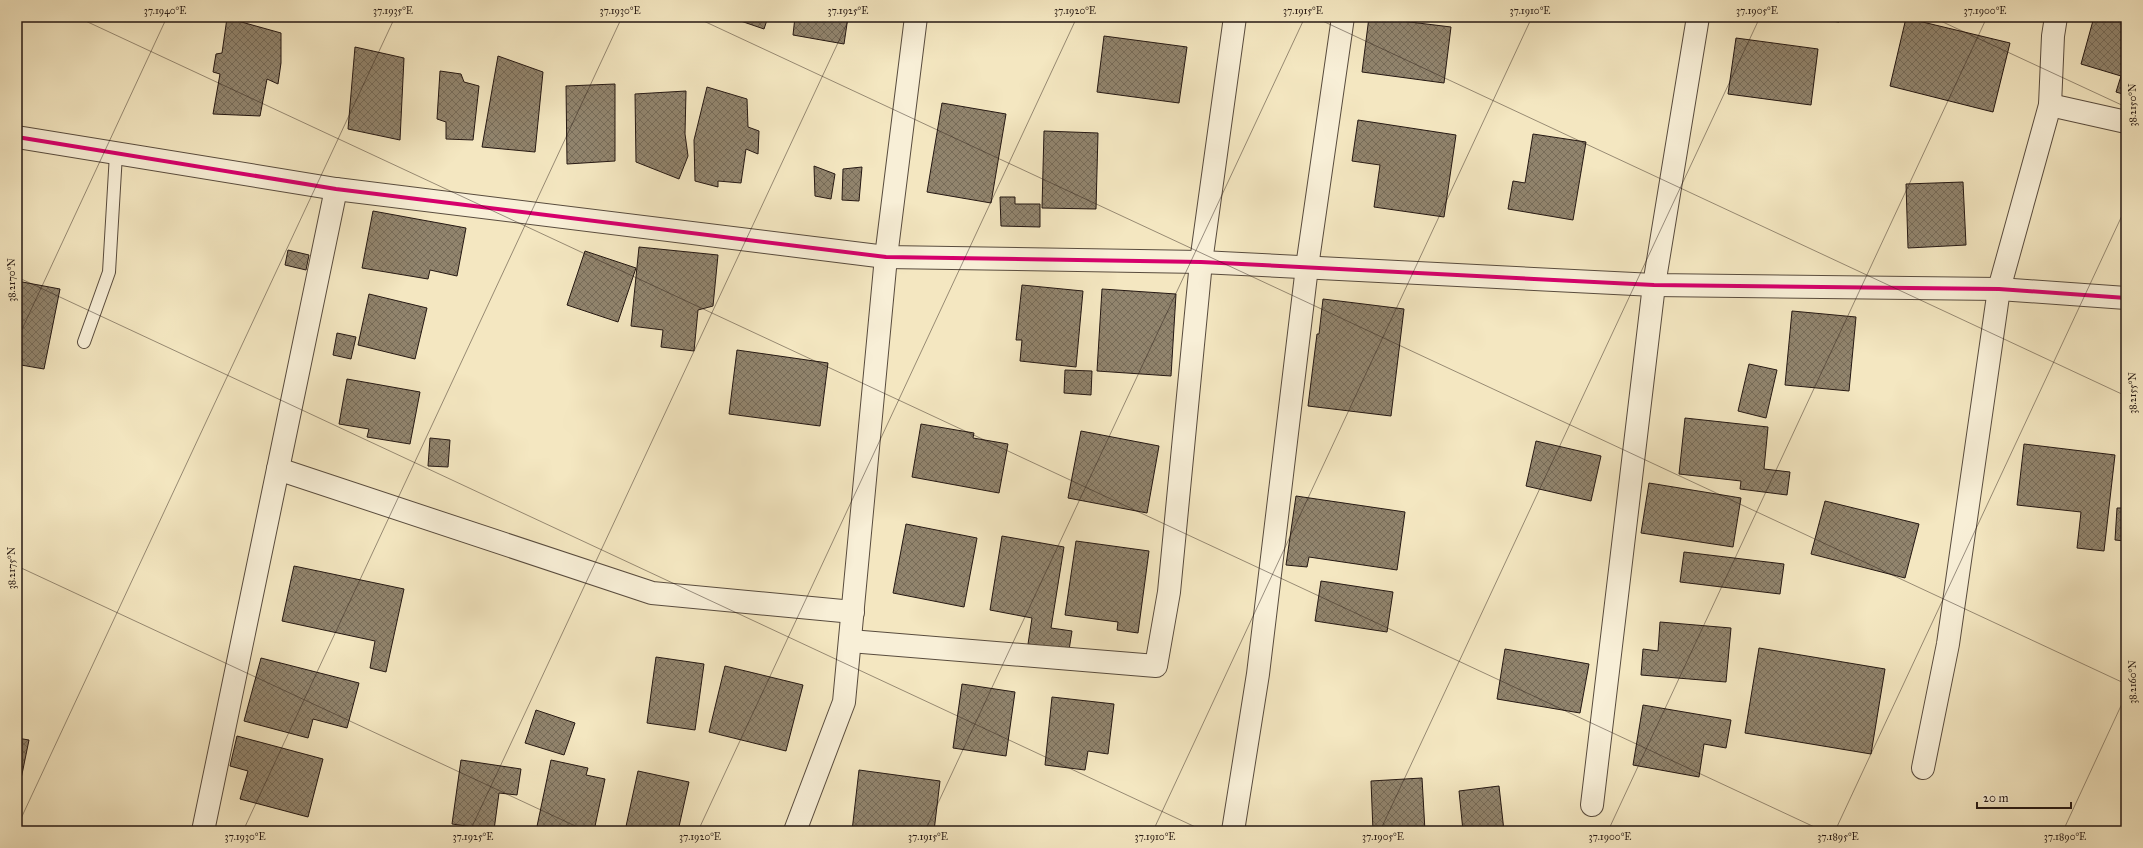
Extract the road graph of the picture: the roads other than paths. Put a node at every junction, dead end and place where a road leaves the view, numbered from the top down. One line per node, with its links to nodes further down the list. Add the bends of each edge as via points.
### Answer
1 (916, 17): 11 (street)
2 (1236, 17): 12 (street)
3 (1343, 17): 13 (street)
4 (1698, 17): 14 (street)
5 (2056, 17): 6 (street)
6 (2050, 105): 7 (street); 15 (street)
7 (2126, 122)
8 (17, 137): 9 (street)
9 (116, 154): 10 (street); 17 (lane, via 109,272)
10 (336, 189): 11 (street); 18 (street)
11 (886, 257): 12 (street); 19 (street)
12 (1201, 262): 13 (street); 20 (street, via 1169,592 1156,666)
13 (1307, 267): 14 (street); 25 (street, via 1258,674)
14 (1654, 285): 15 (street); 22 (street)
15 (1999, 289): 16 (street); 21 (street, via 1948,644)
16 (2126, 298)
17 (84, 342)
18 (278, 469): 19 (street, via 652,593); 23 (street)
19 (853, 612): 20 (street)
20 (850, 641): 24 (street, via 844,702)
21 (1923, 768)
22 (1592, 805)
23 (204, 831)
24 (795, 831)
25 (1234, 831)

